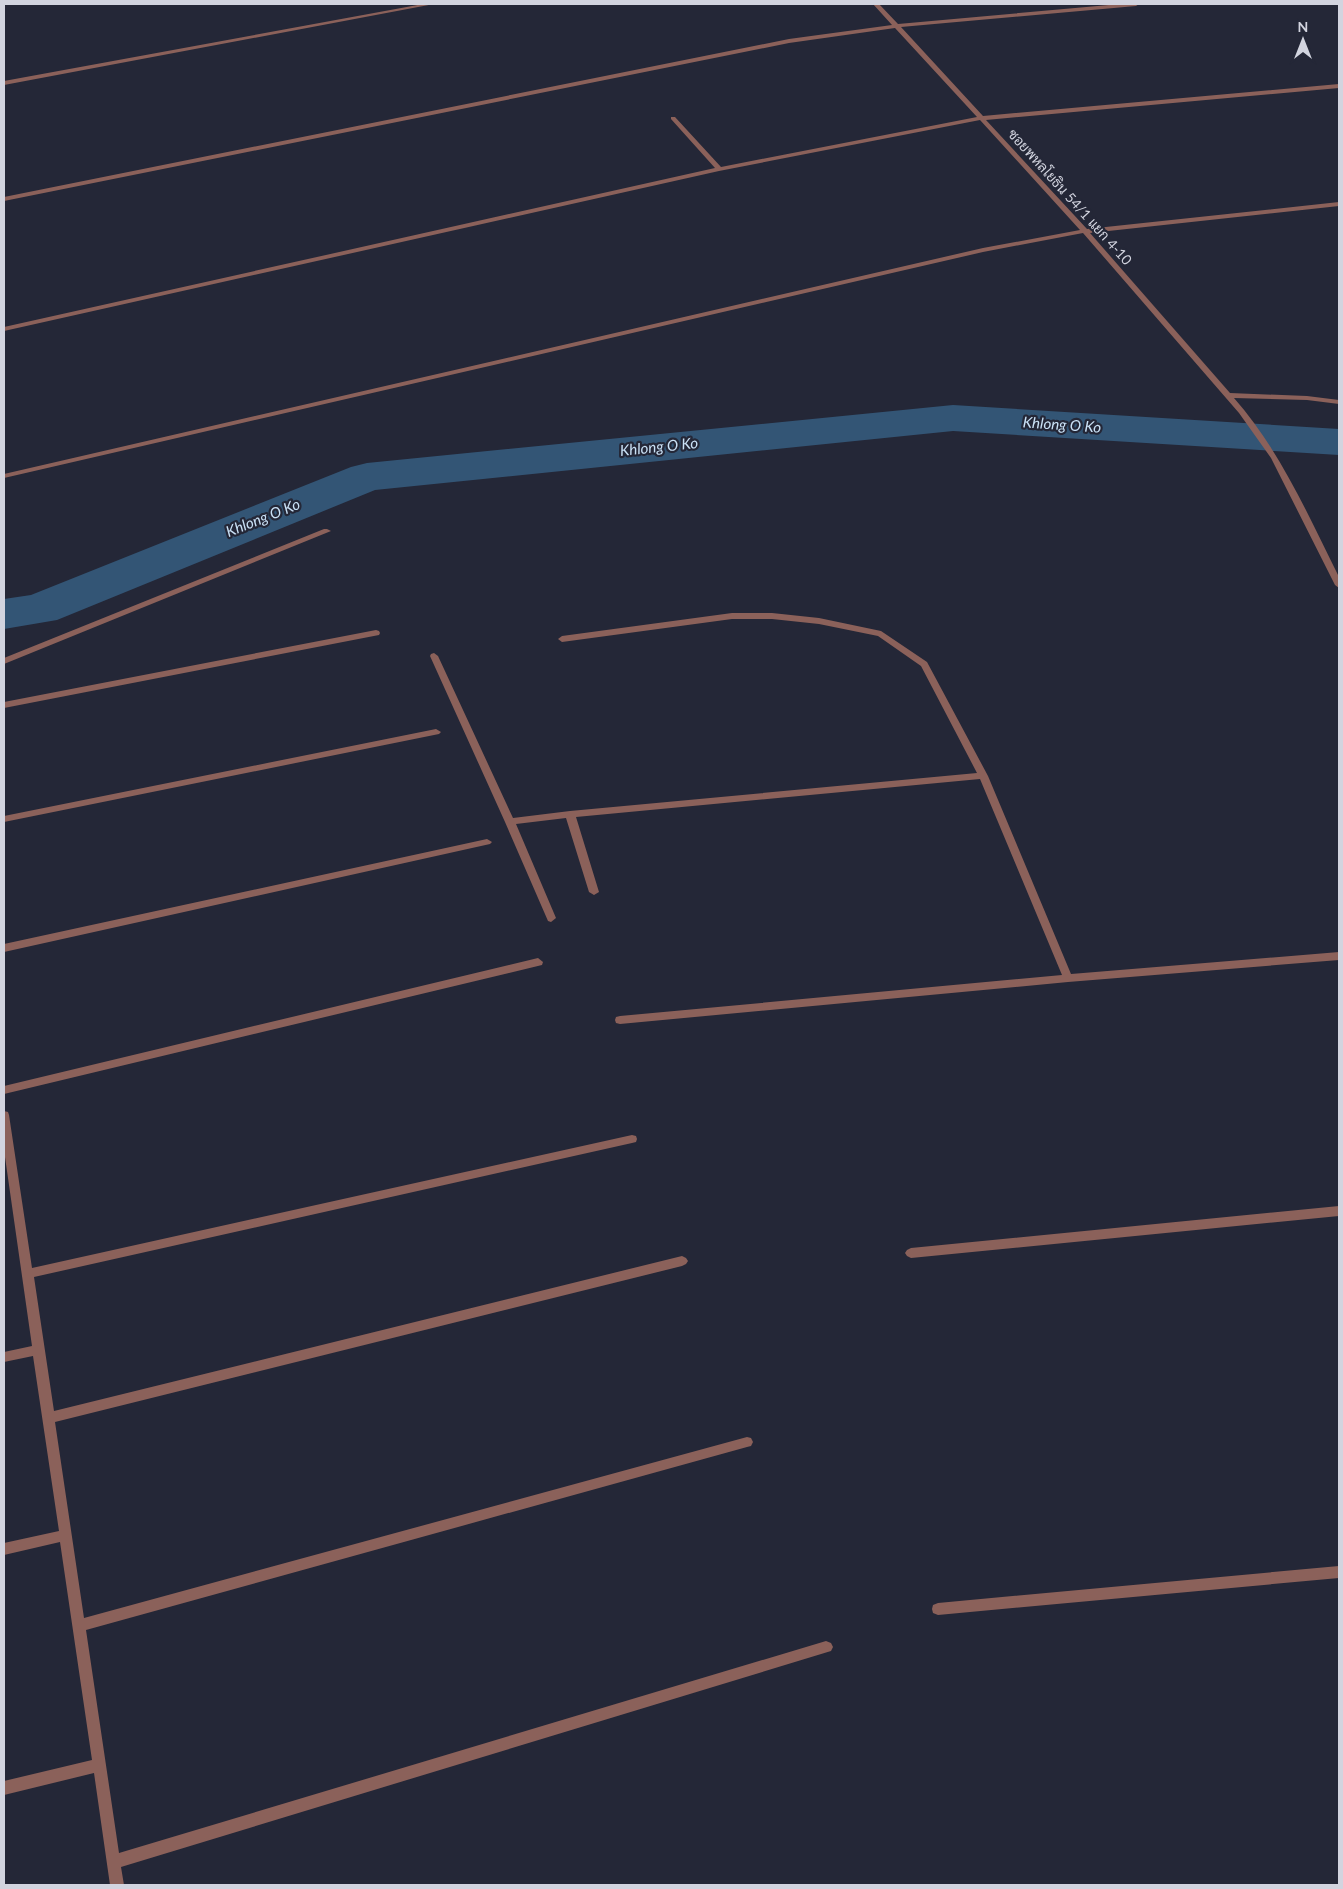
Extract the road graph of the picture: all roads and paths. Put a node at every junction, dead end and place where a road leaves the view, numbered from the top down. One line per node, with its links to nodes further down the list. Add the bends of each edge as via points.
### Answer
1 (431, 4): 5 (street)
2 (876, 4): 4 (street, ซอยพหลโยธิน 54/1 แยก 4-10)
3 (1136, 4): 4 (street)
4 (896, 26): 8 (street, ซอยพหลโยธิน 54/1 แยก 4-10); 10 (street, via 717,54)
5 (4, 83)
6 (1339, 86): 8 (street)
7 (674, 118): 9 (street)
8 (982, 118): 9 (street); 12 (street, ซอยพหลโยธิน 54/1 แยก 4-10)
9 (719, 169): 13 (street)
10 (4, 199)
11 (1339, 204): 12 (street)
12 (1085, 230): 14 (street, ซอยพหลโยธิน 54/1 แยก 4-10); 16 (street, via 983,250)
13 (4, 329)
14 (1228, 395): 15 (street); 18 (street, ซอยพหลโยธิน 54/1 แยก 4-10, via 1275,458)
15 (1339, 402)
16 (4, 476)
17 (327, 531): 22 (street)
18 (1339, 585)
19 (376, 632): 23 (street)
20 (562, 638): 25 (street, via 732,616 819,621 882,634 924,664)
21 (434, 656): 28 (street)
22 (4, 660)
23 (4, 705)
24 (436, 732): 27 (street)
25 (983, 776): 26 (street); 35 (street)
26 (570, 814): 28 (street); 30 (street)
27 (4, 819)
28 (510, 822): 31 (street)
29 (487, 842): 32 (street)
30 (594, 892)
31 (551, 918)
32 (4, 948)
33 (1339, 956): 35 (street)
34 (538, 962): 37 (street)
35 (1068, 978): 36 (street)
36 (620, 1020)
37 (4, 1090)
38 (4, 1115): 43 (street)
39 (632, 1139): 43 (street)
40 (1339, 1212): 41 (street)
41 (911, 1253)
42 (682, 1261): 46 (street)
43 (27, 1274): 44 (street)
44 (38, 1350): 45 (street); 46 (street)
45 (4, 1357)
46 (48, 1418): 48 (street)
47 (747, 1442): 52 (street)
48 (65, 1535): 49 (street); 52 (street)
49 (4, 1549)
50 (1339, 1572): 51 (street)
51 (938, 1609)
52 (79, 1626): 54 (street)
53 (826, 1647): 56 (street)
54 (99, 1765): 55 (street); 56 (street)
55 (4, 1788)
56 (113, 1862): 57 (street)
57 (117, 1885)

